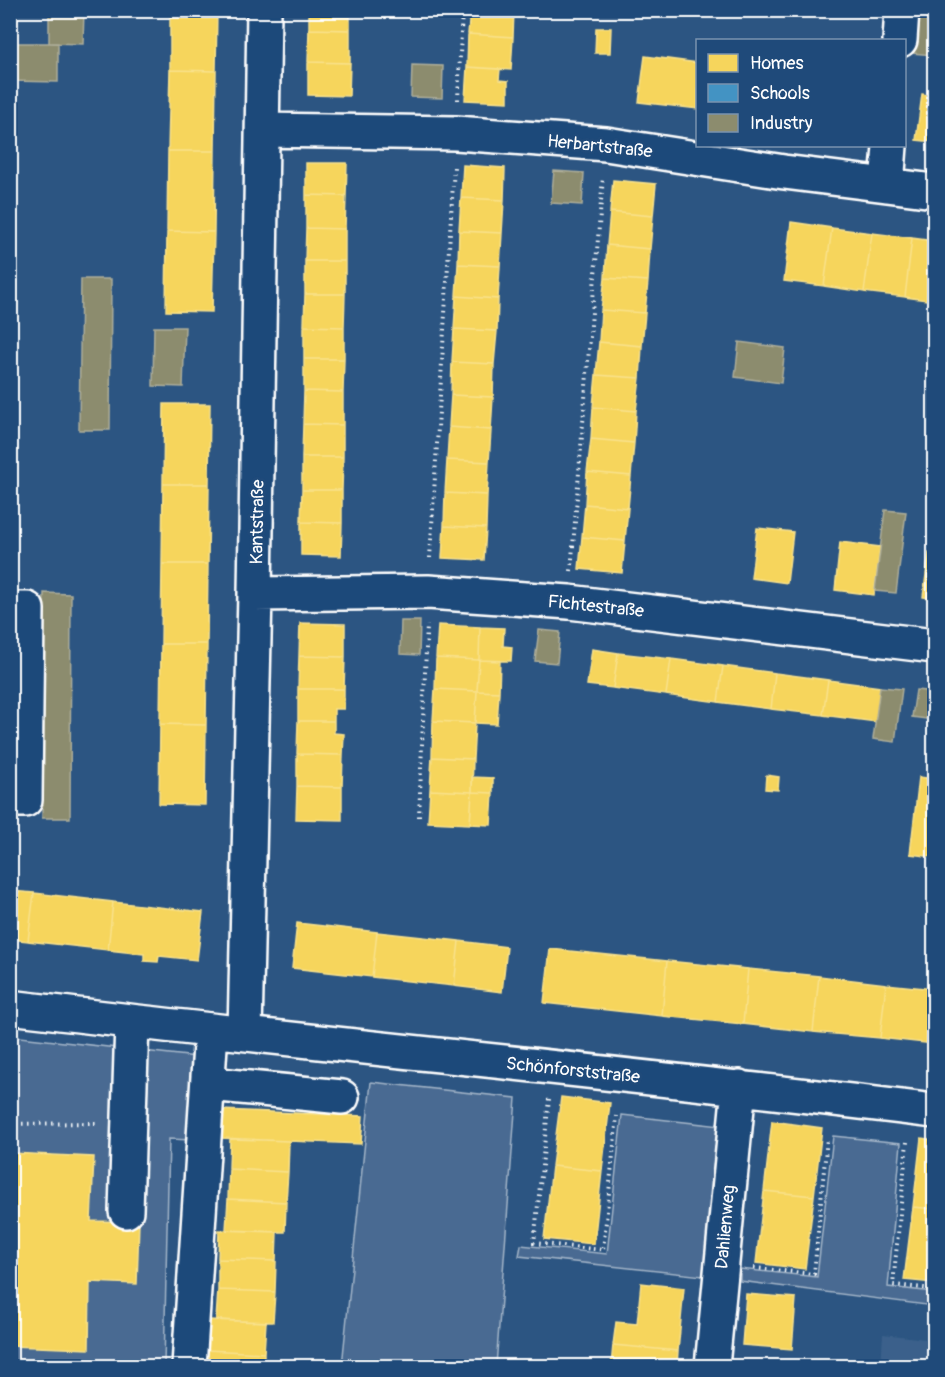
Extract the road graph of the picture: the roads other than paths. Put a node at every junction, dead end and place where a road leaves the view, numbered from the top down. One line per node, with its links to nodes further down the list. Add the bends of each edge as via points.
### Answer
1 (264, 10): 4 (street, Kantstraße)
2 (902, 10): 3 (street)
3 (900, 39)
4 (263, 130): 6 (street, Herbartstraße, via 456,133 606,144); 8 (street, Kantstraße)
5 (890, 147): 6 (street)
6 (887, 185): 7 (street, Herbartstraße)
7 (934, 191)
8 (255, 594): 10 (street, Fichtestraße, via 428,592 569,602); 15 (street, Kantstraße)
9 (10, 609): 11 (street, via 27,609 25,800)
10 (934, 646)
11 (10, 800)
12 (10, 1007): 13 (street, Schönforststraße)
13 (132, 1022): 14 (street, Schönforststraße); 20 (street)
14 (211, 1031): 15 (street, Schönforststraße); 16 (street)
15 (244, 1034): 17 (street, Schönforststraße)
16 (208, 1084): 18 (street); 21 (street)
17 (739, 1088): 19 (street, Schönforststraße); 22 (street, Dahlienweg)
18 (342, 1097)
19 (922, 1110)
20 (126, 1211)
21 (189, 1366)
22 (712, 1366)

